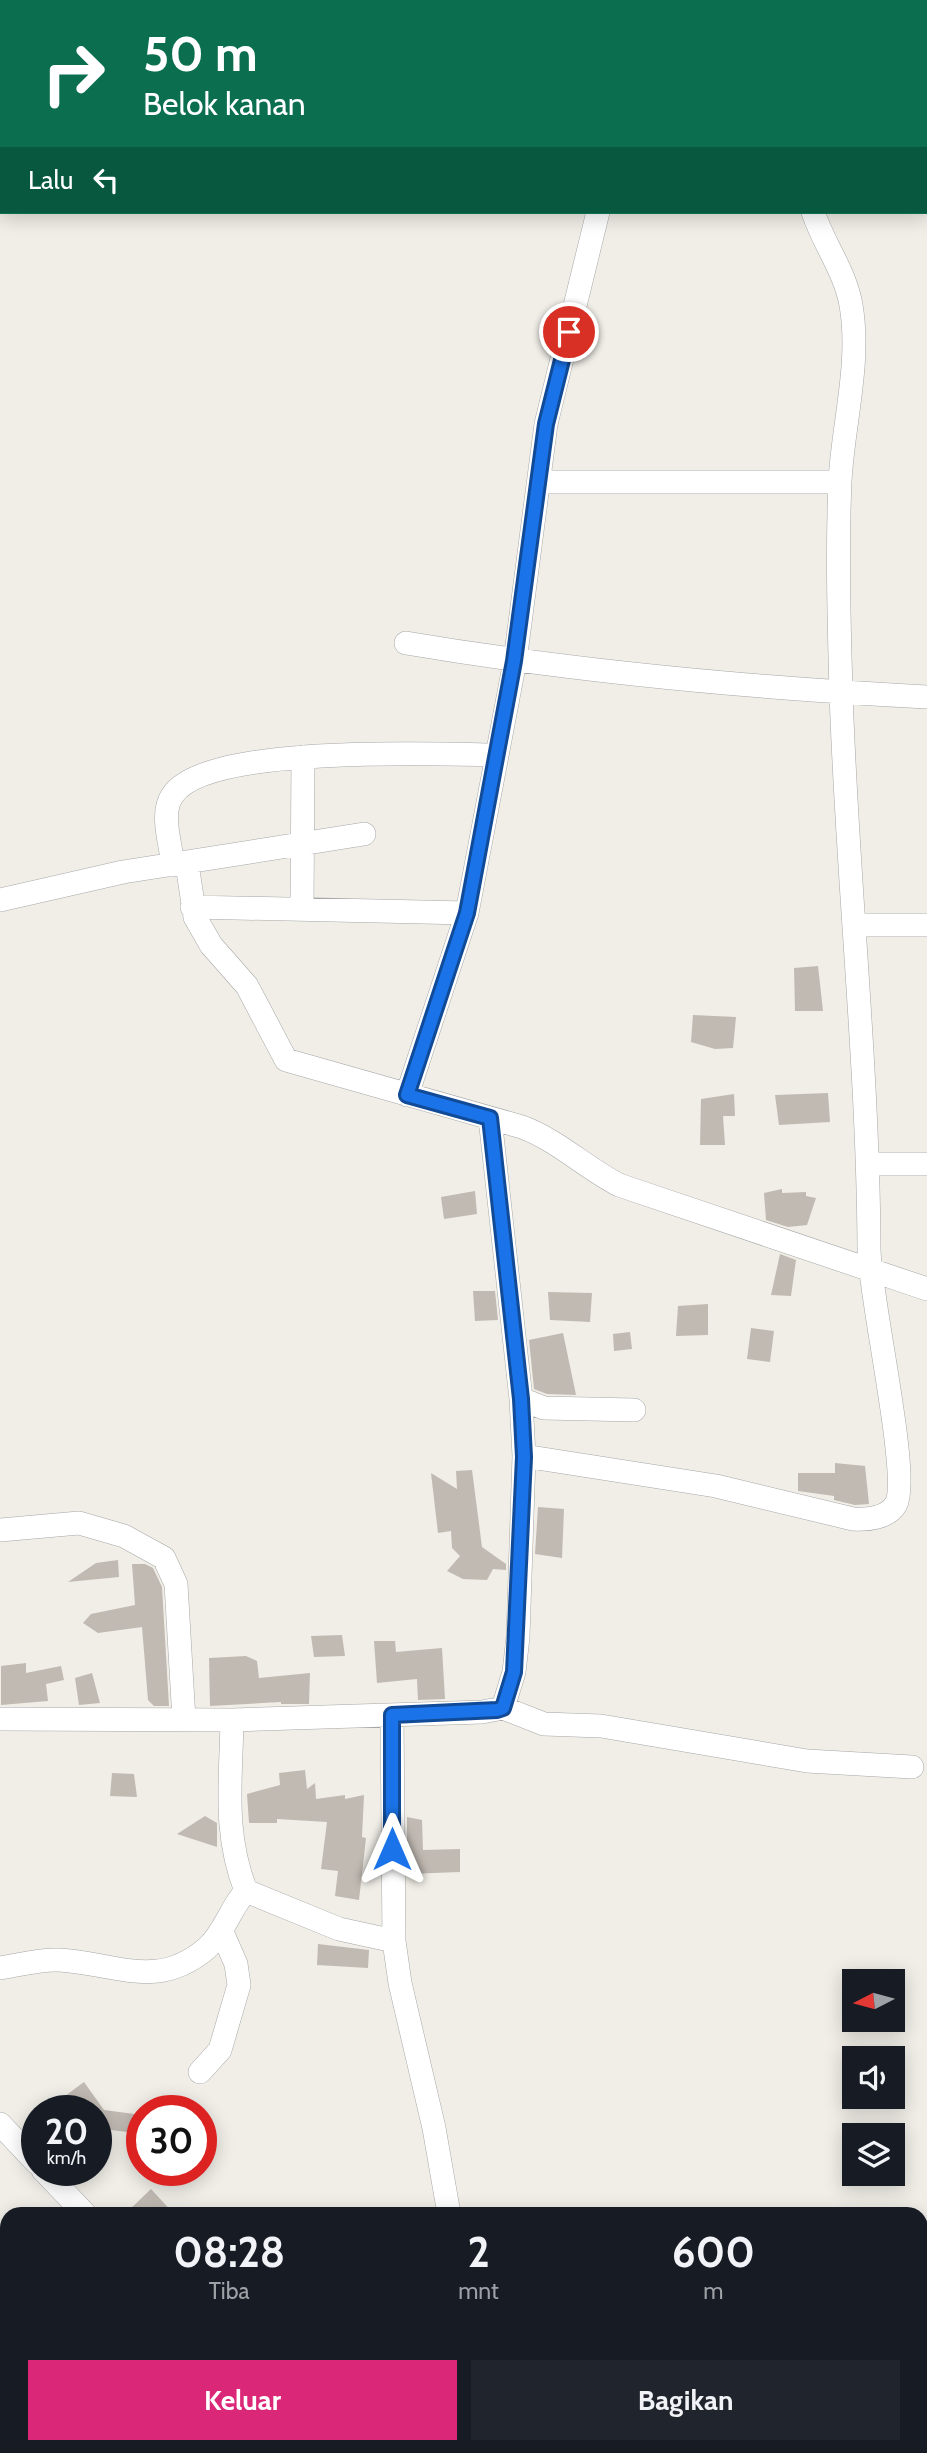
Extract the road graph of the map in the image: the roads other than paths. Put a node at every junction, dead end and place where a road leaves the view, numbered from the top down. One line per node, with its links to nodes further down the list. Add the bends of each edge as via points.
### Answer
1 (598, 214): 4 (street, via 548,412)
2 (814, 214): 3 (street, via 841,268 852,308 850,389)
3 (840, 481): 4 (street); 7 (street)
4 (539, 482): 6 (street)
5 (406, 643): 6 (street)
6 (514, 661): 7 (street); 9 (street)
7 (841, 693): 8 (street); 19 (street)
8 (927, 697)
9 (497, 755): 10 (street); 17 (street)
10 (303, 757): 12 (street); 13 (street, via 220,771 174,792 167,808)
11 (364, 834): 12 (street)
12 (302, 844): 13 (street); 16 (street)
13 (180, 864): 14 (street); 15 (street)
14 (0, 900)
15 (192, 907): 16 (street); 20 (street, via 211,945 247,986 286,1060)
16 (302, 909): 17 (street)
17 (467, 913): 20 (street)
18 (927, 925): 19 (street)
19 (855, 926): 22 (street)
20 (407, 1095): 21 (street)
21 (490, 1118): 24 (street, via 534,1131 619,1185); 26 (street)
22 (869, 1164): 23 (street); 24 (street)
23 (927, 1164)
24 (869, 1268): 25 (street); 28 (street, via 897,1456 899,1494 888,1513 868,1520 853,1519 716,1486)
25 (927, 1289)
26 (521, 1399): 27 (street, via 544,1408); 28 (street)
27 (634, 1410)
28 (524, 1457): 30 (street, via 518,1637)
29 (0, 1530): 33 (street, via 79,1524 124,1536 164,1558 176,1584)
30 (503, 1708): 31 (street); 35 (street, via 544,1724 601,1726 807,1760)
31 (392, 1715): 34 (street); 38 (street)
32 (0, 1719): 33 (street)
33 (184, 1720): 34 (street)
34 (232, 1720): 36 (street, via 229,1823)
35 (912, 1768)
36 (246, 1891): 37 (street, via 231,1909); 38 (street, via 339,1929)
37 (222, 1932): 39 (street, via 195,1957 155,1973 55,1959); 40 (street, via 236,1964 239,1985 220,2050)
38 (394, 1941): 45 (street)
39 (0, 1968)
40 (200, 2072)
41 (0, 2124): 42 (street)
42 (21, 2146)
43 (58, 2186): 44 (street)
44 (78, 2207)
45 (448, 2207)

